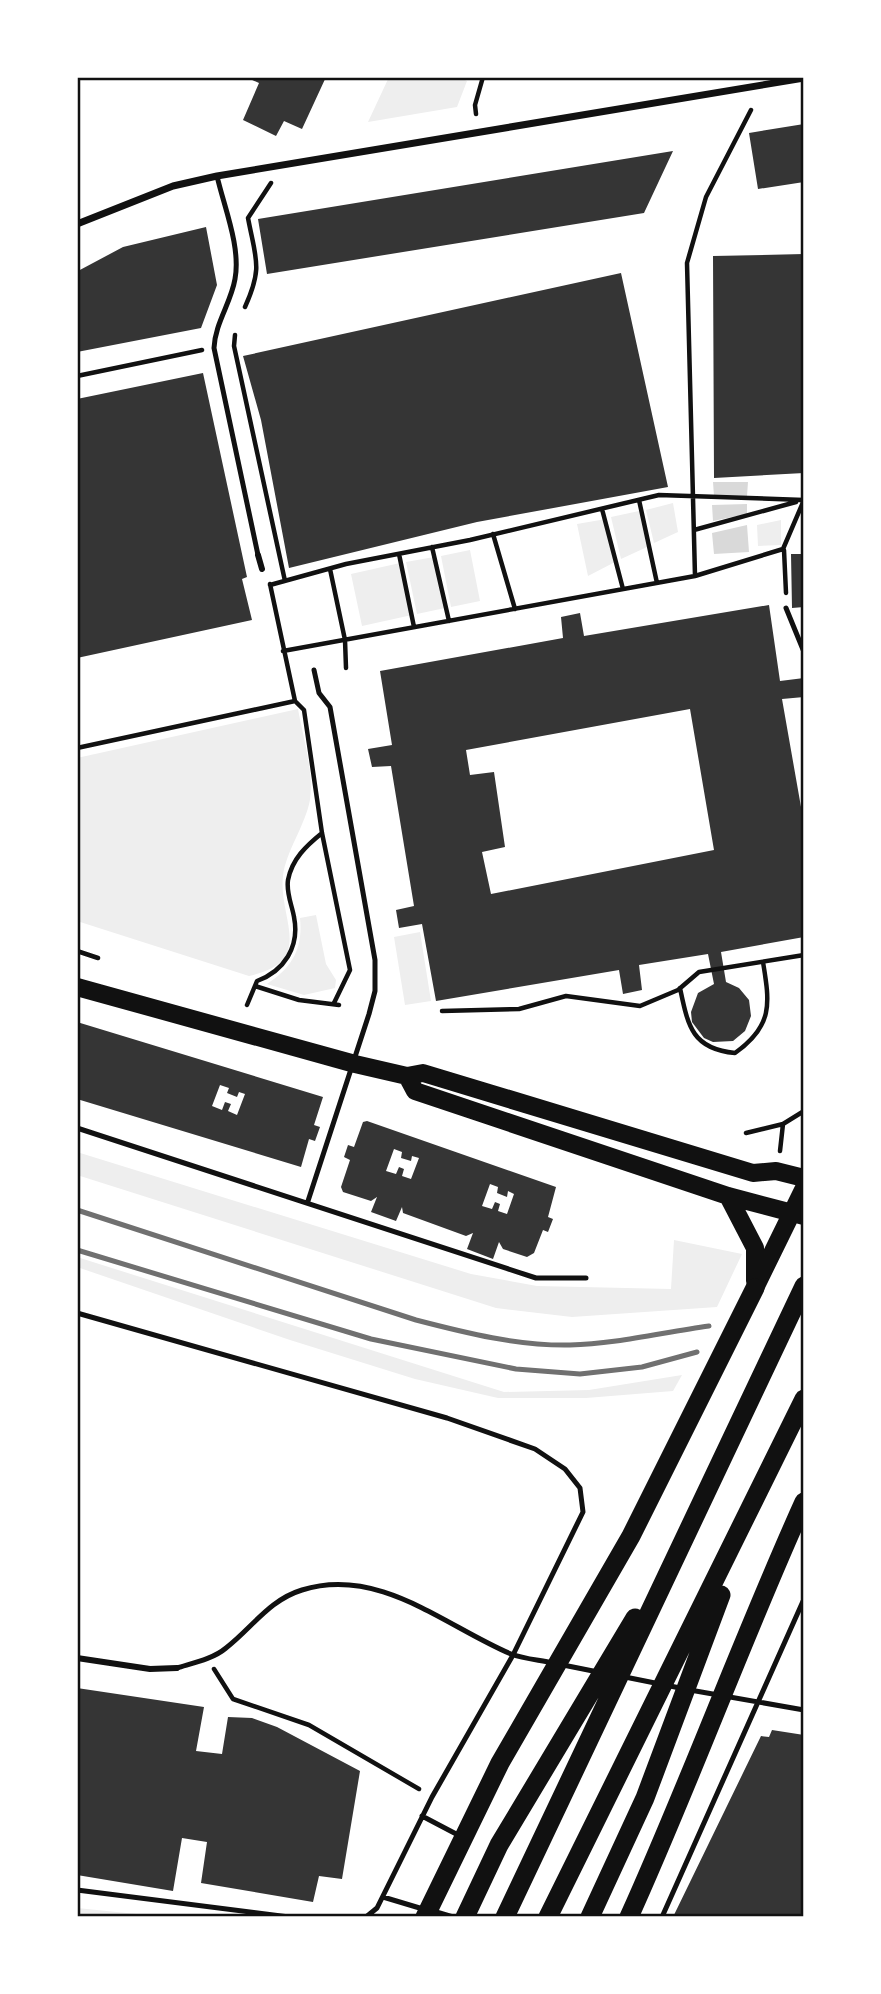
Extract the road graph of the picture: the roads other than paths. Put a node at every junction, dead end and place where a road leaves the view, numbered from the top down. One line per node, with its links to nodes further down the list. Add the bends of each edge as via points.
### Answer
1 (804, 78): 2 (street)
2 (217, 176): 3 (street, via 173,186); 4 (lane, via 237,266 214,348)
3 (77, 224)
4 (258, 555): 5 (street)
5 (262, 569)
6 (786, 608): 7 (lane)
7 (804, 652)
8 (314, 670): 10 (lane, via 319,693 330,707 375,960 375,991)
9 (77, 987): 10 (main road)
10 (355, 1064): 11 (main road); 16 (lane)
11 (407, 1076): 13 (main road, via 423,1073 753,1173 776,1171); 15 (main road, via 415,1091)
12 (77, 1128): 16 (lane)
13 (804, 1178)
14 (804, 1188): 17 (main road)
15 (728, 1196): 17 (main road); 20 (main road, via 755,1248)
16 (308, 1201): 18 (lane, via 536,1278)
17 (798, 1214): 20 (main road)
18 (586, 1278)
19 (804, 1286): 25 (highway)
20 (755, 1288): 38 (highway, via 631,1536 500,1763)
21 (77, 1313): 27 (lane, via 447,1418 535,1449 565,1469 580,1488 583,1512)
22 (804, 1399): 23 (highway)
23 (755, 1502): 42 (highway); 43 (highway, via 645,1798)
24 (804, 1502): 44 (highway)
25 (687, 1533): 40 (highway, via 548,1760 499,1845); 41 (highway)
26 (804, 1599): 30 (lane)
27 (513, 1655): 29 (lane, via 407,1600 337,1584 301,1590 275,1603 225,1650); 30 (lane); 32 (lane)
28 (77, 1658): 29 (street, via 150,1669)
29 (177, 1668)
30 (756, 1703): 31 (lane); 45 (lane)
31 (804, 1710)
32 (422, 1816): 33 (lane); 35 (lane)
33 (470, 1841)
34 (77, 1890): 36 (lane)
35 (383, 1897): 37 (lane); 39 (lane)
36 (289, 1917)
37 (366, 1917)
38 (425, 1917)
39 (453, 1917)
40 (465, 1917)
41 (505, 1917)
42 (548, 1917)
43 (590, 1917)
44 (629, 1917)
45 (662, 1917)

